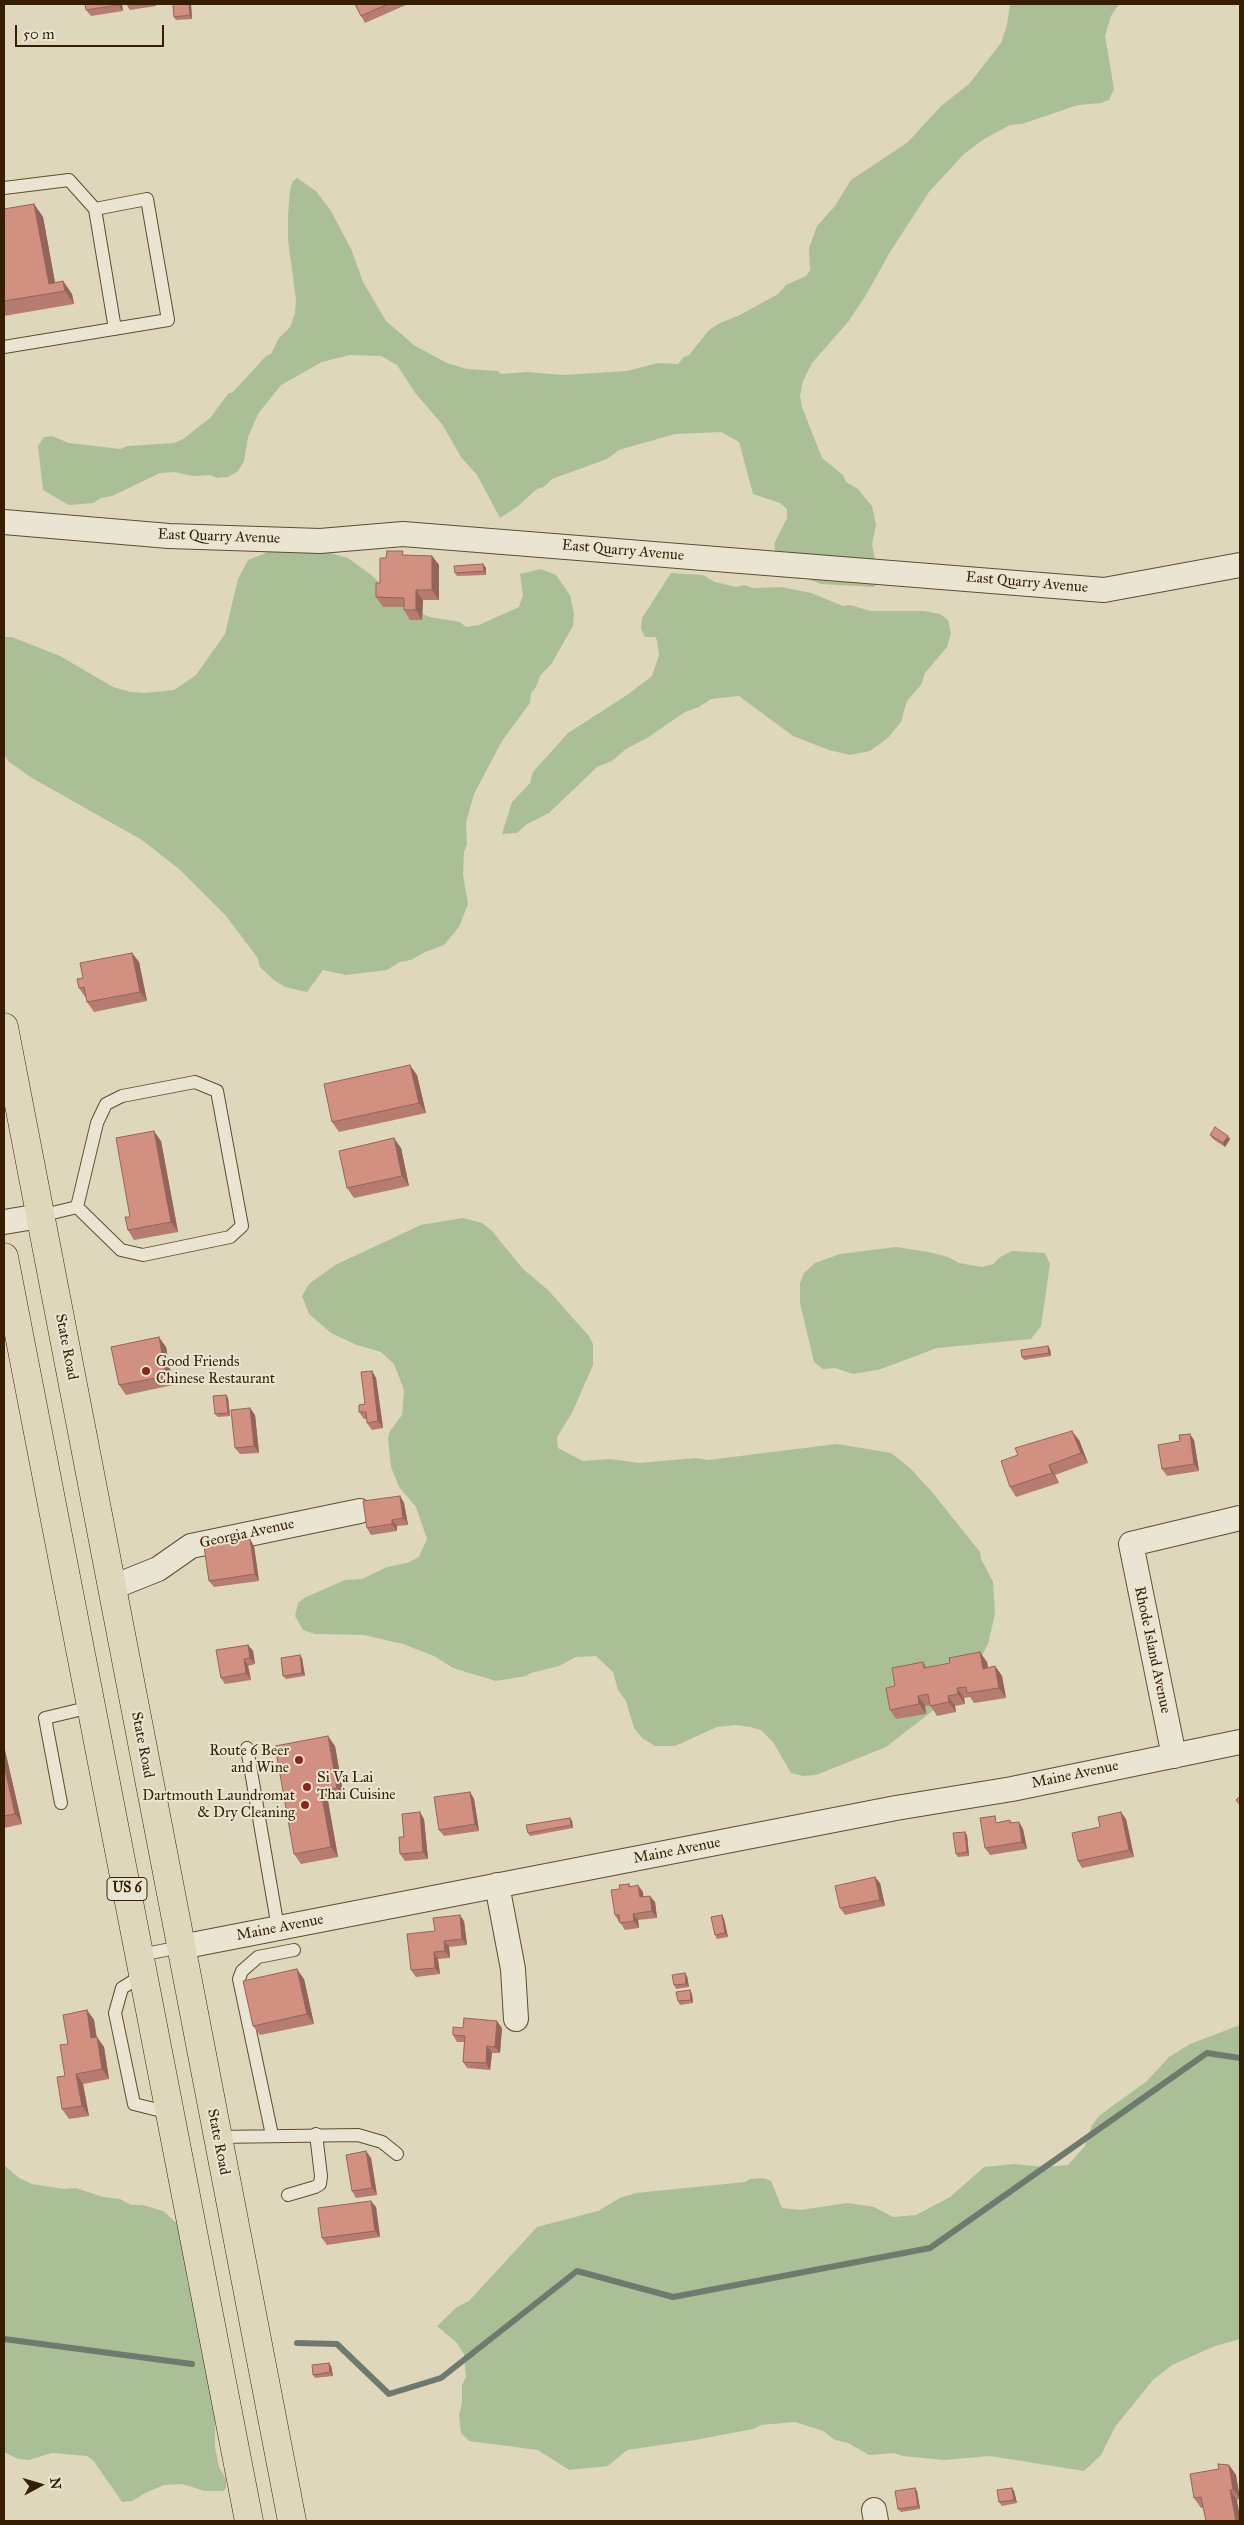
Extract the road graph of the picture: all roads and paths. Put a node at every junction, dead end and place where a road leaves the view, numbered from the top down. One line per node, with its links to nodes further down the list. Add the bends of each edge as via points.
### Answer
1 (4, 188): 2 (lane, via 69,180)
2 (96, 209): 3 (lane); 3 (lane, via 147,199 168,320)
3 (115, 329): 4 (lane)
4 (4, 347)
5 (4, 522): 6 (street, East Quarry Avenue, via 170,536 320,541 403,534 1104,590)
6 (1240, 565)
7 (4, 1027): 9 (main road, State Road / US 6)
8 (77, 1207): 8 (lane, via 97,1123 106,1104 122,1096 195,1082 217,1091 242,1226 230,1237 143,1255 121,1250); 9 (lane)
9 (40, 1216): 10 (street); 15 (main road, State Road / US 6)
10 (4, 1222)
11 (4, 1257): 12 (main road, US 6)
12 (8, 1300): 16 (main road, US 6)
13 (360, 1511): 15 (street, Georgia Avenue, via 191,1546 158,1569)
14 (1240, 1518): 19 (street, Rhode Island Avenue, via 1132,1544)
15 (112, 1587): 23 (main road, State Road / US 6)
16 (91, 1707): 20 (lane, via 45,1718); 25 (main road, US 6)
17 (1240, 1742): 19 (street, Maine Avenue)
18 (248, 1748): 22 (lane)
19 (1174, 1756): 21 (street, Maine Avenue)
20 (61, 1803)
21 (497, 1886): 22 (street, Maine Avenue); 26 (street, via 513,1968)
22 (278, 1928): 23 (street, Maine Avenue)
23 (181, 1947): 25 (lane); 29 (main road, State Road / US 6)
24 (294, 1950): 28 (lane, via 258,1957 242,1971 239,1979)
25 (141, 1965): 32 (main road, US 6)
26 (516, 2020)
27 (316, 2134): 28 (lane); 30 (lane, via 358,2135 382,2142); 31 (lane, via 320,2184)
28 (272, 2136): 29 (lane)
29 (217, 2137): 33 (main road, State Road / US 6)
30 (396, 2154)
31 (288, 2195)
32 (250, 2521)
33 (292, 2521)

